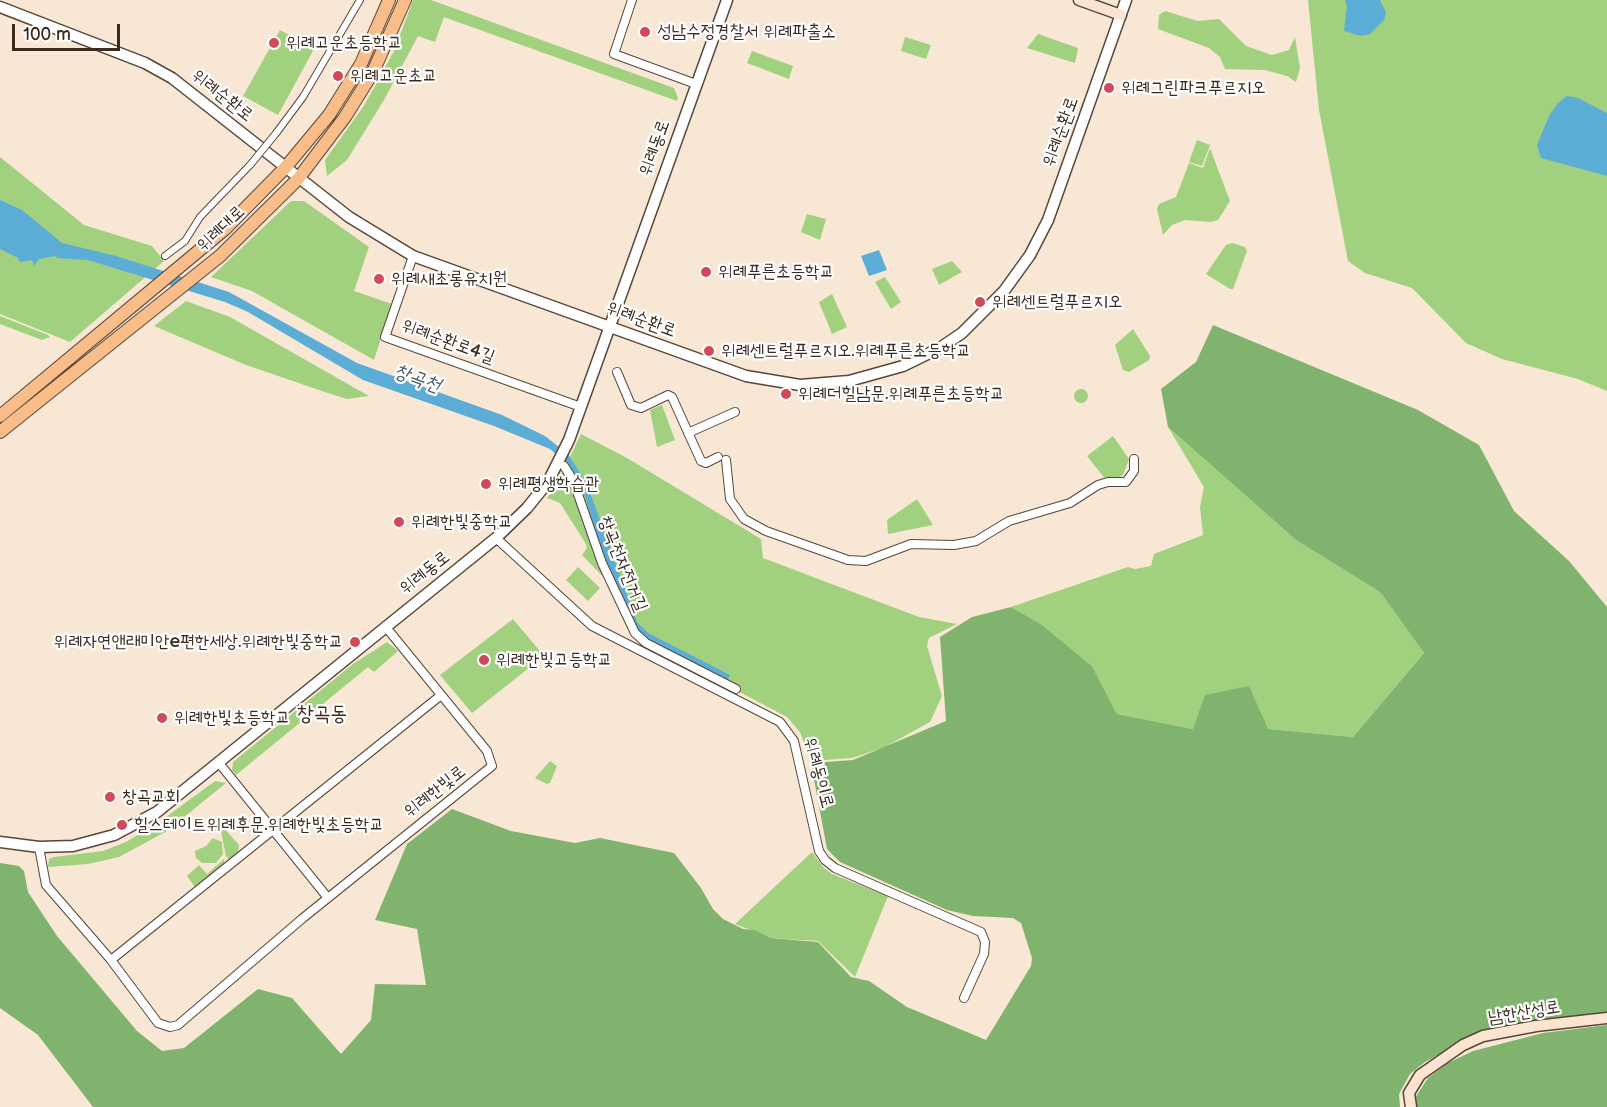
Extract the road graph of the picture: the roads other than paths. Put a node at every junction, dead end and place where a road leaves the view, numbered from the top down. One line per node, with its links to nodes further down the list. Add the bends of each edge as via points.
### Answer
1 (360, 0): 13 (street, bridge, via 303,97 250,164 200,217 185,241)
2 (389, 0): 11 (main road, 위례대로, via 361,64 329,115)
3 (405, 0): 12 (main road, 위례대로, via 373,72)
4 (632, 0): 10 (street, via 614,54)
5 (727, 0): 10 (street, 위례동로)
6 (1079, 0): 9 (main road)
7 (1126, 0): 9 (street, 위례순환로)
8 (6, 6): 11 (street, 위례순환로, via 145,63 172,78)
9 (1121, 15): 15 (street, 위례순환로, via 1038,239 990,307 940,348 878,374 800,385 746,376)
10 (696, 84): 15 (street, 위례동로)
11 (285, 168): 12 (street, 위례순환로); 19 (main road, 위례대로, via 225,230)
12 (298, 179): 14 (street, 위례순환로, via 349,218); 20 (main road, 위례대로, via 210,264)
13 (165, 256)
14 (413, 256): 15 (street, 위례순환로); 17 (street, 위례순환로4길, via 385,337)
15 (609, 327): 17 (street, 위례동로)
16 (617, 372): 21 (street, via 631,405 641,408 668,395 672,397)
17 (581, 407): 24 (street, 위례동로, via 556,469 527,508)
18 (735, 412): 21 (street)
19 (0, 416)
20 (0, 432)
21 (688, 433): 22 (street, via 701,461 722,459 730,499 744,519 766,531 848,560 866,561 911,544 976,541 1009,521 1070,503 1098,485 1126,482 1134,471)
22 (1134, 459)
23 (564, 466): 26 (street, 창곡천자전거길, via 635,633 646,643)
24 (496, 538): 25 (street, 위례동로); 34 (street, 위례동이로, via 591,626 780,722 794,741 819,851 825,860 835,868 981,932 984,954)
25 (385, 626): 27 (street, 위례한빛로); 28 (street, 위례동로)
26 (736, 689)
27 (440, 696): 29 (street); 32 (street, 위례한빛로, via 487,751 492,766)
28 (219, 763): 29 (street); 31 (street, 위례동로, via 157,812 127,829 93,843)
29 (272, 831): 32 (street); 33 (street)
30 (0, 842): 31 (street, 위례동로)
31 (39, 847): 33 (street, 위례한빛로, via 46,885)
32 (328, 898): 33 (street, 위례한빛로, via 178,1025 158,1023)
33 (111, 960)
34 (964, 998)
35 (1607, 1018): 36 (main road, 남한산성로, via 1483,1036 1420,1075 1409,1093)
36 (1411, 1107)

